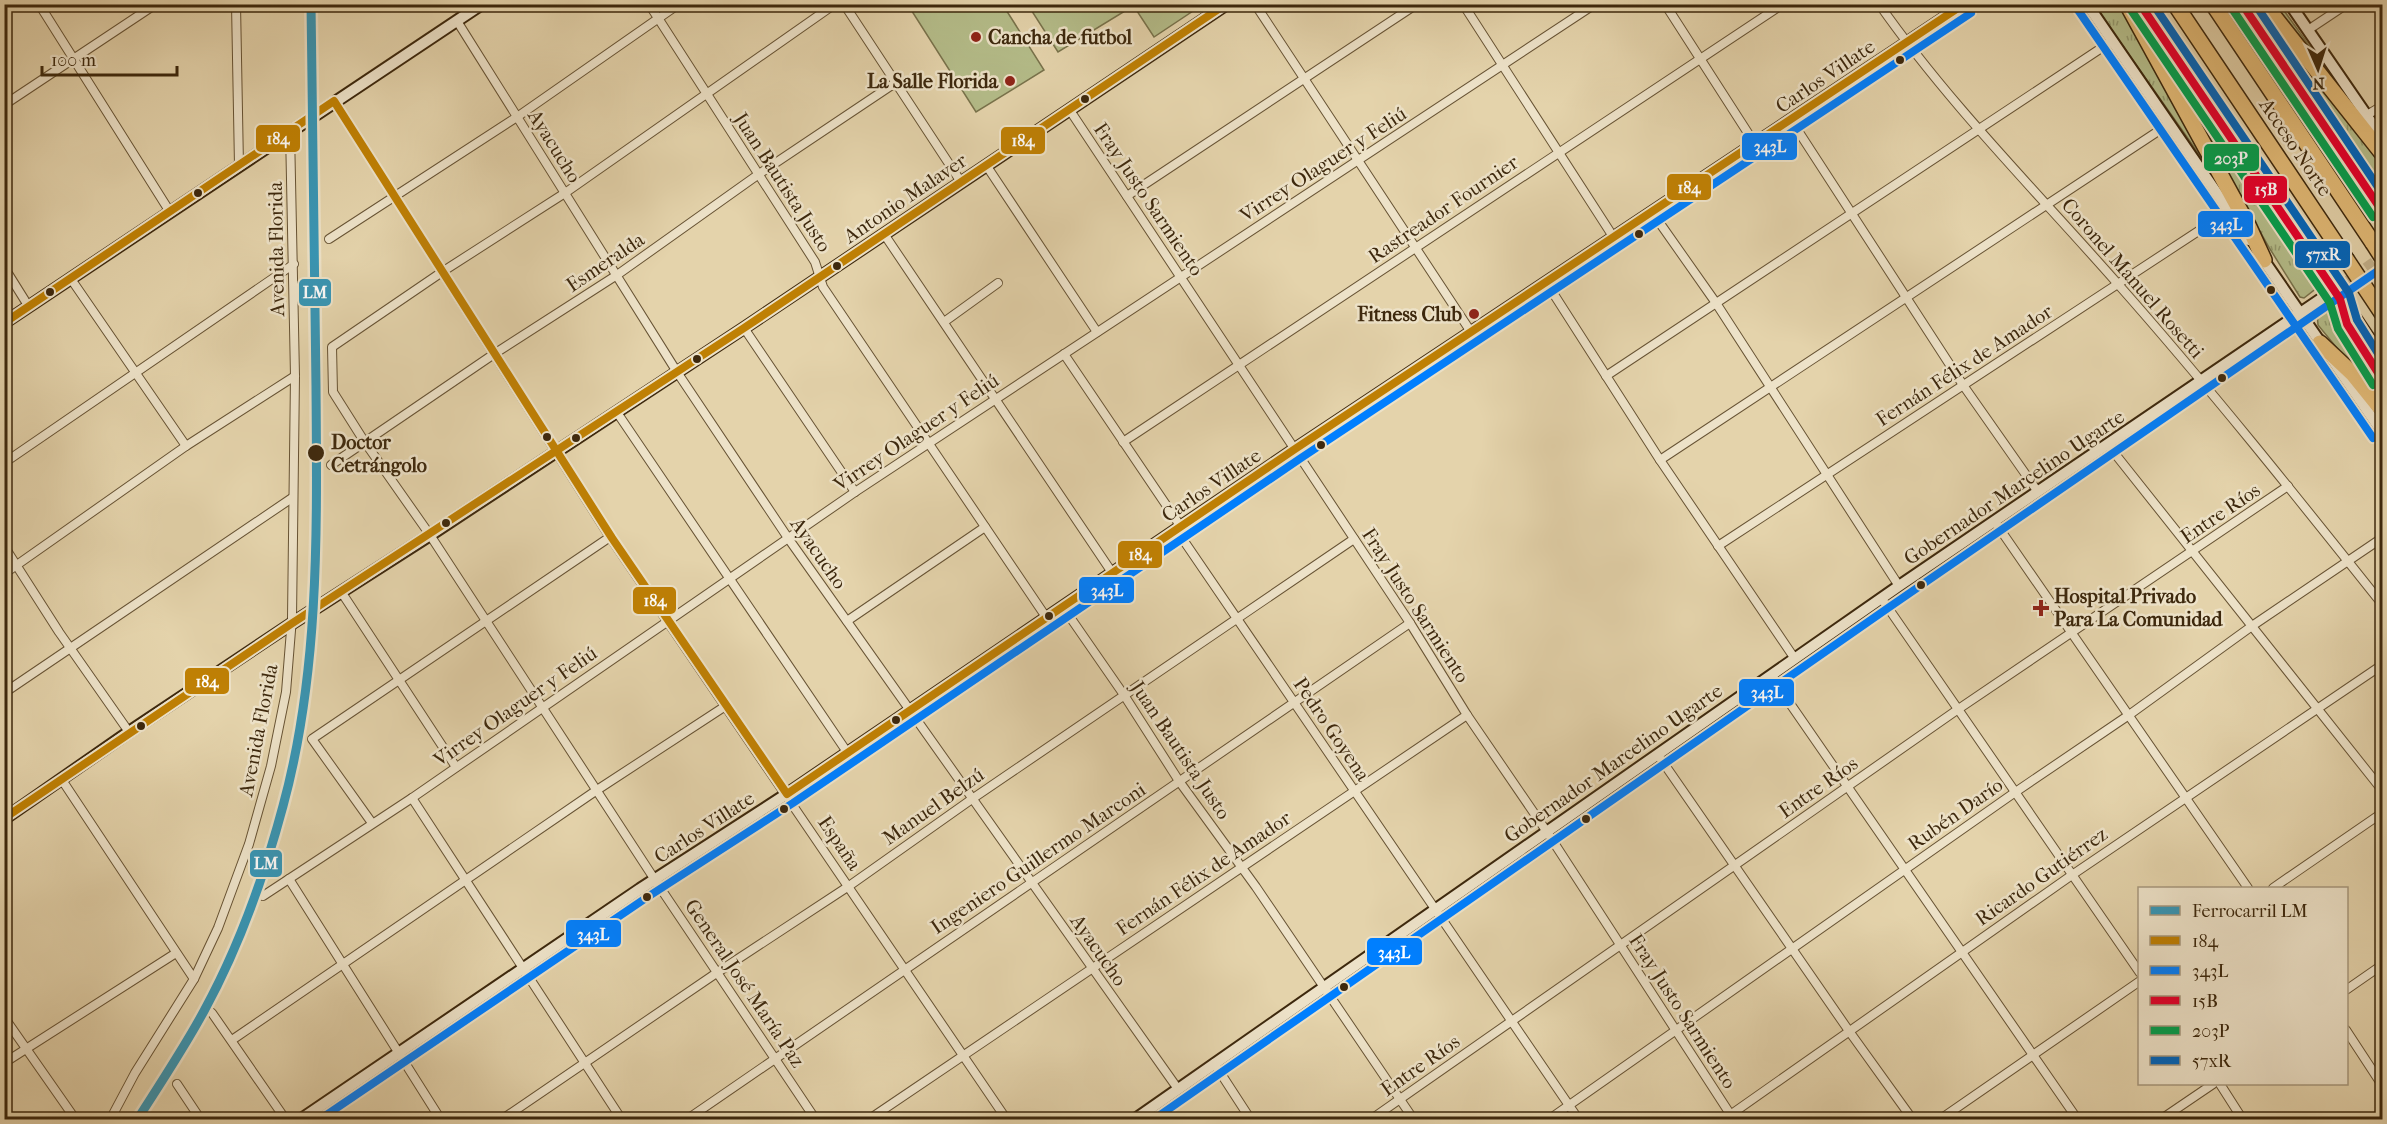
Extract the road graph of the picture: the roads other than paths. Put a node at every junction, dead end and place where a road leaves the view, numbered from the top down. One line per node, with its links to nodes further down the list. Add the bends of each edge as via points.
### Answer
1 (39, 4): 33 (street)
2 (156, 4): 33 (street)
3 (236, 4): 54 (street)
4 (482, 4): 28 (street)
5 (649, 4): 27 (street, Juan Bautista Justo)
6 (679, 4): 27 (street)
7 (835, 4): 37 (street)
8 (844, 4): 36 (street)
9 (1227, 4): 41 (street, Antonio Malaver)
10 (1255, 4): 35 (street)
11 (1417, 4): 35 (street)
12 (1463, 4): 34 (street)
13 (1595, 4): 34 (street, Virrey Olaguer y Feliú)
14 (1665, 4): 32 (street)
15 (1783, 4): 32 (street, Rastreador Fournier)
16 (1879, 4): 31 (street, Coronel Manuel Rosetti)
17 (1965, 4): 31 (street, Carlos Villate)
18 (2087, 4): 30 (street)
19 (2127, 4): 71 (highway)
20 (2140, 4): 83 (highway, bridge, via 2324,276)
21 (2175, 4): 86 (highway, Acceso Norte, bridge)
22 (2213, 4): 70 (highway, Acceso Norte, bridge)
23 (2242, 4): 62 (highway)
24 (2264, 4): 51 (highway)
25 (2290, 4): 29 (street)
26 (2347, 4): 29 (street)
27 (658, 19): 37 (street, Juan Bautista Justo); 43 (street)
28 (457, 21): 38 (street); 43 (street, Ayacucho)
29 (2308, 30): 42 (street)
30 (2112, 41): 45 (street); 46 (street)
31 (1906, 44): 44 (street, Carlos Villate); 46 (street, Coronel Manuel Rosetti)
32 (1700, 58): 49 (street); 50 (street, Rastreador Fournier)
33 (74, 60): 39 (street); 63 (street)
34 (1503, 67): 50 (street); 52 (street, Virrey Olaguer y Feliú)
35 (1304, 80): 52 (street); 59 (street)
36 (895, 83): 55 (street, Esmeralda); 56 (street)
37 (708, 94): 55 (street, Juan Bautista Justo); 57 (street)
38 (334, 101): 47 (street); 58 (street, España)
39 (4, 105)
40 (2382, 106): 42 (street)
41 (1069, 109): 53 (street, Antonio Malaver); 59 (street, Fray Justo Sarmiento)
42 (2367, 115): 48 (street)
43 (517, 117): 57 (street, Ayacucho); 58 (street)
44 (1791, 120): 49 (street, Carlos Villate); 65 (street)
45 (2169, 124): 60 (street); 61 (street)
46 (1980, 130): 60 (street, Coronel Manuel Rosetti); 65 (street)
47 (290, 131): 54 (street); 72 (street, Avenida Florida)
48 (2382, 138)
49 (1755, 144): 64 (street, Carlos Villate)
50 (1558, 152): 67 (street); 69 (street, Rastreador Fournier)
51 (2382, 153)
52 (1356, 162): 69 (street); 76 (street, Virrey Olaguer y Feliú)
53 (986, 165): 56 (street, Antonio Malaver); 91 (street)
54 (239, 166): 63 (street)
55 (759, 174): 75 (street, Esmeralda); 77 (street, Juan Bautista Justo, via 818,267)
56 (961, 182): 66 (street, Antonio Malaver)
57 (565, 193): 74 (street); 75 (street, Ayacucho)
58 (394, 196): 68 (street); 74 (street, España)
59 (1127, 196): 76 (street, Fray Justo Sarmiento)
60 (2047, 205): 81 (street, Coronel Manuel Rosetti); 82 (street)
61 (2229, 211): 71 (street); 81 (street, Fernán Félix de Amador)
62 (2382, 211)
63 (171, 212): 78 (street)
64 (1652, 212): 67 (street, Carlos Villate); 84 (street)
65 (1852, 213): 82 (street); 84 (street)
66 (884, 234): 77 (street, Antonio Malaver); 88 (street)
67 (1614, 238): 79 (street, Carlos Villate)
68 (329, 239)
69 (1415, 248): 92 (street); 97 (street, Rastreador Fournier)
70 (2382, 257)
71 (2264, 260): 87 (street)
72 (294, 264): 99 (street); 100 (street, Avenida Florida)
73 (4, 267): 85 (street)
74 (442, 272): 94 (street, España); 109 (street, General José María Paz, via 332,347 333,392)
75 (617, 275): 94 (street, Esmeralda); 98 (street, Ayacucho)
76 (1180, 276): 91 (street, Virrey Olaguer y Feliú); 97 (street, Fray Justo Sarmiento)
77 (820, 277): 90 (street, Antonio Malaver); 111 (street, Juan Bautista Justo)
78 (71, 279): 85 (street); 99 (street)
79 (1546, 282): 92 (street, Carlos Villate); 101 (street)
80 (998, 284): 88 (street)
81 (2118, 284): 102 (street, Coronel Manuel Rosetti); 103 (street, Fernán Félix de Amador)
82 (1906, 297): 103 (street); 104 (street)
83 (2332, 297): 87 (street, Gobernador Marcelino Ugarte); 96 (highway)
84 (1716, 303): 101 (street); 104 (street)
85 (29, 307): 89 (street)
86 (2382, 313)
87 (2300, 315): 93 (street); 102 (street, Gobernador Marcelino Ugarte)
88 (944, 321): 105 (street)
89 (4, 323)
90 (744, 328): 98 (street, Antonio Malaver); 121 (street)
91 (1097, 332): 95 (street, Virrey Olaguer y Feliú)
92 (1471, 332): 114 (street, Carlos Villate)
93 (2320, 343): 106 (highway, via 2353,374); 108 (street)
94 (494, 354): 109 (street, Esmeralda); 115 (street, España)
95 (1064, 354): 105 (street, Virrey Olaguer y Feliú); 110 (street, Pedro Goyena)
96 (2382, 361)
97 (1239, 365): 110 (street, Rastreador Fournier); 114 (street, Fray Justo Sarmiento)
98 (677, 372): 107 (street, Antonio Malaver); 129 (street, Ayacucho)
99 (137, 373): 113 (street); 117 (street)
100 (295, 376): 113 (street); 123 (street, Avenida Florida)
101 (1606, 376): 116 (street)
102 (2202, 381): 112 (street, Gobernador Marcelino Ugarte); 120 (street, Coronel Manuel Rosetti)
103 (1963, 385): 119 (street, Fernán Félix de Amador); 122 (street)
104 (1769, 388): 116 (street); 119 (street)
105 (996, 398): 111 (street, Virrey Olaguer y Feliú); 138 (street)
106 (2382, 410)
107 (616, 411): 115 (street, Antonio Malaver); 139 (street)
108 (2382, 432)
109 (364, 441): 118 (street, Esmeralda); 127 (street, General José María Paz)
110 (1123, 442): 126 (street, Pedro Goyena)
111 (928, 445): 121 (street, Virrey Olaguer y Feliú); 125 (street, Juan Bautista Justo)
112 (2108, 445): 122 (street, Gobernador Marcelino Ugarte); 134 (street)
113 (186, 446): 136 (street)
114 (1294, 449): 126 (street, Carlos Villate); 130 (street, Fray Justo Sarmiento)
115 (554, 452): 127 (street, Antonio Malaver); 128 (street, España)
116 (1660, 460): 133 (street)
117 (4, 463)
118 (331, 465)
119 (1827, 474): 133 (street, Fernán Félix de Amador); 140 (street)
120 (2288, 486): 134 (street, Entre Ríos); 135 (street, Coronel Manuel Rosetti)
121 (855, 492): 129 (street, Virrey Olaguer y Feliú)
122 (2038, 492): 124 (street, Gobernador Marcelino Ugarte)
123 (292, 498): 151 (street, Avenida Florida); 154 (street)
124 (1995, 522): 140 (street, Gobernador Marcelino Ugarte); 153 (street)
125 (985, 527): 145 (street, Juan Bautista Justo); 148 (street)
126 (1179, 528): 138 (street, Carlos Villate); 146 (street, Pedro Goyena)
127 (430, 535): 141 (street, Antonio Malaver); 147 (street, General José María Paz)
128 (610, 537): 147 (street); 149 (street, España)
129 (788, 538): 139 (street, Virrey Olaguer y Feliú); 148 (street, Ayacucho)
130 (1354, 538): 146 (street, Manuel Belzú); 150 (street, Fray Justo Sarmiento)
131 (2382, 538): 135 (street, Rubén Darío)
132 (4, 546): 136 (street)
133 (1718, 546): 155 (street)
134 (2193, 551): 152 (street); 153 (street, Entre Ríos)
135 (2348, 561): 143 (street, Coronel Manuel Rosetti); 152 (street, Rubén Darío)
136 (18, 566): 137 (street); 154 (street)
137 (4, 574)
138 (1113, 574): 144 (street, Carlos Villate)
139 (730, 578): 149 (street, Virrey Olaguer y Feliú); 170 (street)
140 (1899, 586): 142 (street, Gobernador Marcelino Ugarte)
141 (342, 593): 151 (street, Antonio Malaver); 158 (street)
142 (1881, 598): 155 (street, Gobernador Marcelino Ugarte); 166 (street)
143 (2382, 604)
144 (1063, 607): 145 (street, Carlos Villate); 160 (street, Juan Bautista Justo)
145 (1046, 617): 165 (street, Carlos Villate)
146 (1236, 618): 160 (street, Manuel Belzú); 161 (street, Pedro Goyena)
147 (486, 621): 158 (street); 163 (street, General José María Paz)
148 (847, 621): 165 (street, Ayacucho)
149 (667, 622): 162 (street, España); 163 (street, Virrey Olaguer y Feliú)
150 (1410, 623): 161 (street, Ingeniero Guillermo Marconi); 167 (street, Fray Justo Sarmiento)
151 (291, 624): 169 (street, Antonio Malaver); 212 (street, Avenida Florida, via 286,692 272,766 218,928)
152 (2252, 626): 164 (street); 168 (street, Rubén Darío)
153 (2073, 633): 166 (street, Entre Ríos); 168 (street)
154 (70, 648): 159 (street); 169 (street)
155 (1795, 659): 157 (street, Gobernador Marcelino Ugarte)
156 (2382, 665): 164 (street, Ricardo Gutiérrez)
157 (1771, 676): 171 (street, Gobernador Marcelino Ugarte); 175 (street)
158 (399, 680): 172 (street); 186 (street, via 312,739)
159 (4, 693)
160 (1124, 695): 174 (street, Juan Bautista Justo); 183 (street, Manuel Belzú)
161 (1294, 703): 174 (street, Ingeniero Guillermo Marconi); 178 (street, Pedro Goyena)
162 (724, 706): 176 (street); 180 (street, España)
163 (543, 707): 172 (street, Virrey Olaguer y Feliú); 176 (street, General José María Paz)
164 (2318, 708): 177 (street); 181 (street, Ricardo Gutiérrez)
165 (908, 710): 170 (street, Carlos Villate); 183 (street, Ayacucho)
166 (1957, 710): 175 (street, Entre Ríos); 179 (street)
167 (1467, 715): 178 (street, Fernán Félix de Amador); 187 (street, Fray Justo Sarmiento)
168 (2129, 716): 179 (street, Rubén Darío); 181 (street)
169 (129, 732): 173 (street, Antonio Malaver)
170 (847, 752): 180 (street, Carlos Villate)
171 (1658, 755): 187 (street, Gobernador Marcelino Ugarte); 188 (street)
172 (456, 767): 182 (street, Virrey Olaguer y Feliú)
173 (62, 780): 185 (street, Antonio Malaver); 204 (street)
174 (1179, 782): 189 (street, Juan Bautista Justo); 195 (street, Ingeniero Guillermo Marconi)
175 (1848, 786): 188 (street, Entre Ríos); 190 (street)
176 (597, 790): 193 (street); 194 (street, General José María Paz)
177 (2382, 790)
178 (1354, 791): 189 (street, Fernán Félix de Amador); 200 (street, Pedro Goyena)
179 (2014, 793): 190 (street, Rubén Darío); 191 (street)
180 (787, 794): 194 (street, Carlos Villate); 196 (street, España)
181 (2185, 797): 191 (street, Ricardo Gutiérrez); 197 (street)
182 (412, 798): 186 (street, Virrey Olaguer y Feliú); 193 (street)
183 (972, 799): 195 (street, Ayacucho); 196 (street, Manuel Belzú)
184 (2382, 813): 198 (street)
185 (5, 817)
186 (372, 823): 192 (street, Virrey Olaguer y Feliú)
187 (1547, 832): 200 (street, Gobernador Marcelino Ugarte); 201 (street, Fray Justo Sarmiento)
188 (1735, 864): 201 (street, Entre Ríos); 202 (street)
189 (1241, 866): 207 (street, Fernán Félix de Amador); 214 (street, Juan Bautista Justo)
190 (1905, 869): 202 (street, Rubén Darío); 203 (street)
191 (2072, 875): 203 (street, Ricardo Gutiérrez); 211 (street)
192 (289, 879): 199 (street, Virrey Olaguer y Feliú); 205 (street)
193 (465, 880): 205 (street); 208 (street)
194 (656, 880): 208 (street, Carlos Villate); 210 (street, General José María Paz)
195 (1031, 883): 207 (street, Ayacucho); 209 (street, Ingeniero Guillermo Marconi)
196 (849, 886): 209 (street, España); 210 (street, Manuel Belzú)
197 (2247, 887)
198 (2274, 887)
199 (263, 896)
200 (1435, 908): 214 (street, Gobernador Marcelino Ugarte); 218 (street, Pedro Goyena)
201 (1620, 946): 218 (street, Entre Ríos); 219 (street, Fray Justo Sarmiento)
202 (1792, 948): 219 (street, Rubén Darío); 220 (street)
203 (1962, 951): 220 (street, Ricardo Gutiérrez); 226 (street)
204 (176, 953): 212 (street); 223 (street)
205 (343, 964): 222 (street); 224 (street)
206 (2382, 965): 215 (street)
207 (1092, 968): 225 (street, Fernán Félix de Amador); 235 (street, Ayacucho)
208 (524, 969): 224 (street, Carlos Villate); 228 (street)
209 (906, 969): 225 (street, España); 227 (street, Ingeniero Guillermo Marconi)
210 (718, 972): 227 (street, General José María Paz); 228 (street, Manuel Belzú)
211 (2138, 973)
212 (194, 979): 241 (street, Avenida Florida)
213 (2138, 982): 226 (street)
214 (1325, 987): 230 (street, Gobernador Marcelino Ugarte); 236 (street, Juan Bautista Justo)
215 (2348, 989)
216 (212, 1013): 222 (street)
217 (4, 1017): 223 (street)
218 (1511, 1021): 236 (street, Entre Ríos); 237 (street, Pedro Goyena)
219 (1675, 1030): 237 (street, Rubén Darío); 239 (street, Fray Justo Sarmiento)
220 (1849, 1031): 239 (street, Ricardo Gutiérrez); 259 (street)
221 (2348, 1032): 234 (street)
222 (232, 1040): 243 (street)
223 (26, 1049): 229 (street); 240 (street)
224 (399, 1052): 244 (street, Carlos Villate); 245 (street)
225 (964, 1055): 250 (street, Fernán Félix de Amador); 251 (street, España)
226 (2033, 1055): 260 (street); 261 (street)
227 (775, 1058): 248 (street, Ingeniero Guillermo Marconi); 249 (street, General José María Paz)
228 (585, 1062): 246 (street, Manuel Belzú); 247 (street)
229 (4, 1063)
230 (1214, 1063): 235 (street, Gobernador Marcelino Ugarte); 253 (street)
231 (177, 1084): 242 (street)
232 (2210, 1085): 262 (street)
233 (2221, 1085): 263 (street)
234 (2382, 1085)
235 (1178, 1089): 252 (street, Gobernador Marcelino Ugarte)
236 (1400, 1099): 254 (street, Entre Ríos); 255 (street, Juan Bautista Justo)
237 (1569, 1105): 256 (street, Rubén Darío); 257 (street, Pedro Goyena)
238 (2382, 1112): 264 (street)
239 (1732, 1117): 258 (street, Ricardo Gutiérrez)
240 (76, 1119)
241 (110, 1119)
242 (201, 1119)
243 (286, 1119)
244 (300, 1119)
245 (441, 1119)
246 (501, 1119)
247 (622, 1119)
248 (686, 1119)
249 (816, 1119)
250 (868, 1119)
251 (1007, 1119)
252 (1134, 1119)
253 (1251, 1119)
254 (1371, 1119)
255 (1414, 1119)
256 (1548, 1119)
257 (1579, 1119)
258 (1723, 1119)
259 (1913, 1119)
260 (1940, 1119)
261 (2078, 1119)
262 (2160, 1119)
263 (2243, 1119)
264 (2372, 1119)

